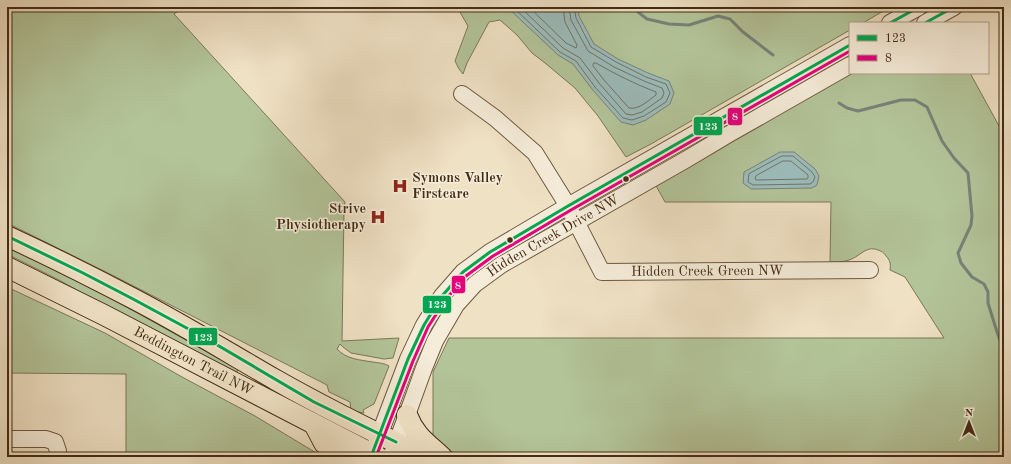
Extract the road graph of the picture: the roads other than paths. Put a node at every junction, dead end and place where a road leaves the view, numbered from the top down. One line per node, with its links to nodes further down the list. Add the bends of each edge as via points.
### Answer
1 (919, 7): 3 (street)
2 (954, 7): 4 (street)
3 (892, 22)
4 (927, 22)
5 (849, 46): 8 (street, Hidden Creek Drive NW)
6 (849, 66): 9 (street, Hidden Creek Drive NW)
7 (462, 94): 10 (street, via 495,118 535,153)
8 (677, 144): 9 (street); 10 (street, Hidden Creek Drive NW)
9 (688, 159): 11 (street, Hidden Creek Drive NW)
10 (568, 206): 11 (street); 15 (street, Hidden Creek Drive NW, via 490,252)
11 (576, 222): 14 (street, Hidden Creek Green NW, via 602,272); 16 (street, Hidden Creek Drive NW, via 501,265)
12 (7, 236): 20 (main road, Beddington Trail NW, via 135,299 207,339 332,411)
13 (7, 267): 18 (main road, Beddington Trail NW)
14 (870, 270)
15 (463, 272): 16 (street); 20 (street, Hidden Creek Drive NW, via 442,296 424,325 408,359)
16 (475, 284): 17 (street, Hidden Creek Drive NW, via 456,304 435,341)
17 (407, 415): 20 (street, Hidden Creek Drive NW); 24 (main road, via 419,436)
18 (314, 424): 20 (main road, Beddington Trail NW); 22 (main road, via 324,443)
19 (7, 439): 21 (street, via 46,439 55,442)
20 (381, 450): 23 (main road, Beddington Trail NW)
21 (58, 457)
22 (342, 457)
23 (426, 457)
24 (442, 457)

